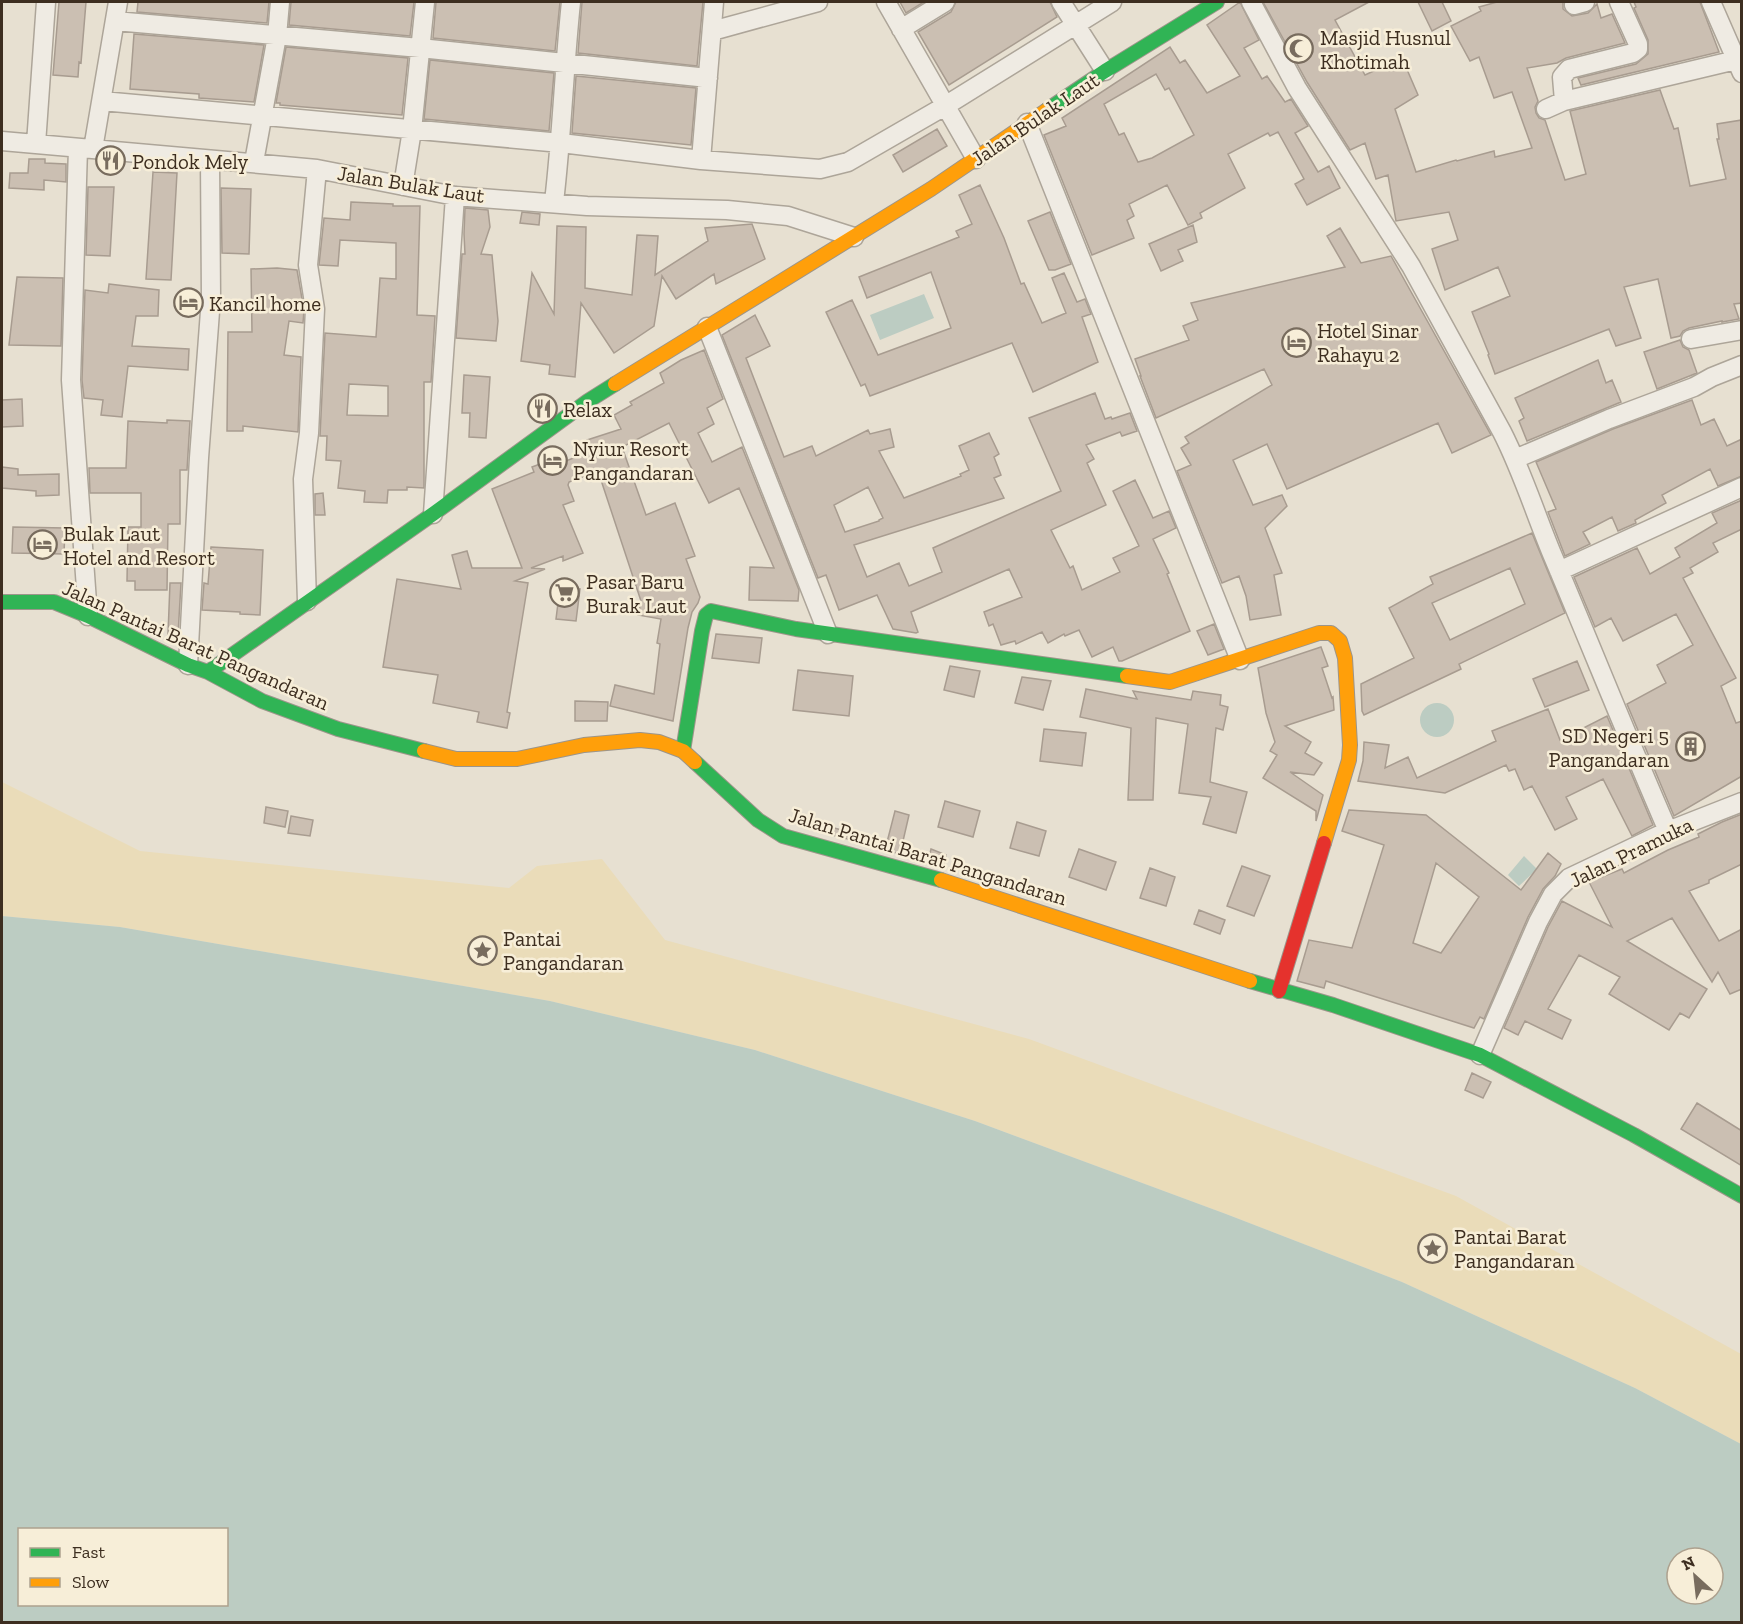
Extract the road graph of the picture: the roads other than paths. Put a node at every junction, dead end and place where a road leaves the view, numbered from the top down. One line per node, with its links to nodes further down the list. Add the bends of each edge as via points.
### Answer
1 (46, 2): 35 (street)
2 (118, 2): 16 (street)
3 (280, 2): 20 (street)
4 (425, 2): 21 (street)
5 (571, 2): 22 (street)
6 (714, 2): 19 (street)
7 (818, 2): 19 (street)
8 (886, 2): 18 (street)
9 (945, 2): 18 (street)
10 (1061, 2): 17 (street)
11 (1112, 2): 17 (street)
12 (1217, 2): 24 (street, Jalan Bulak Laut)
13 (1251, 2): 50 (street, via 1297,88 1411,266)
14 (1619, 2): 27 (street, via 1638,49 1565,71)
15 (1711, 2): 23 (street)
16 (115, 21): 20 (street); 26 (street)
17 (1076, 24): 24 (street); 28 (street)
18 (902, 29): 28 (street)
19 (712, 31): 25 (street)
20 (277, 36): 21 (street); 30 (street)
21 (420, 48): 22 (street); 32 (street)
22 (564, 64): 25 (street); 34 (street)
23 (1738, 67): 27 (street)
24 (1105, 71): 31 (street, Jalan Bulak Laut)
25 (708, 78): 39 (street)
26 (102, 101): 30 (street); 36 (street)
27 (1564, 101): 29 (street)
28 (945, 106): 37 (street); 39 (street, via 848,162 820,169)
29 (1546, 109)
30 (264, 115): 32 (street); 40 (street)
31 (1028, 123): 37 (street, Jalan Bulak Laut); 58 (street)
32 (412, 130): 34 (street); 42 (street)
33 (2, 141): 35 (street, Jalan Bulak Laut)
34 (561, 143): 39 (street); 44 (street)
35 (36, 144): 36 (street, Jalan Bulak Laut)
36 (86, 149): 38 (street, Jalan Bulak Laut); 56 (street, via 71,380)
37 (976, 159): 45 (street, Jalan Bulak Laut)
38 (210, 160): 40 (street, Jalan Bulak Laut); 59 (street, via 211,298)
39 (701, 160)
40 (254, 162): 41 (street, Jalan Bulak Laut)
41 (316, 169): 42 (street, Jalan Bulak Laut); 54 (street, via 308,264 315,309 303,479)
42 (403, 186): 43 (street, Jalan Bulak Laut)
43 (455, 196): 44 (street, Jalan Bulak Laut); 52 (street)
44 (554, 202): 45 (street, Jalan Bulak Laut, via 788,216)
45 (854, 237): 46 (street, Jalan Bulak Laut)
46 (707, 327): 52 (street, Jalan Bulak Laut, via 588,401); 57 (street)
47 (1742, 330): 48 (street)
48 (1691, 339)
49 (1742, 365): 50 (street)
50 (1515, 459): 53 (street)
51 (1742, 487): 53 (street)
52 (434, 514): 54 (street, Jalan Bulak Laut)
53 (1559, 571): 63 (street)
54 (307, 601): 60 (street, Jalan Bulak Laut)
55 (2, 602): 56 (street, Jalan Pantai Barat Pangandaran, via 54,602)
56 (88, 616): 59 (street, Jalan Pantai Barat Pangandaran)
57 (828, 634): 58 (street, via 1170,682); 61 (street, via 708,613)
58 (1240, 660): 64 (street, via 1319,633 1331,633 1340,641 1345,658 1349,760)
59 (188, 665): 60 (street, Jalan Pantai Barat Pangandaran)
60 (208, 672): 61 (street, Jalan Pantai Barat Pangandaran, via 262,701 338,729 456,759 517,759 584,745 640,740)
61 (683, 751): 64 (street, Jalan Pantai Barat Pangandaran, via 724,792 783,836 934,878)
62 (1742, 802): 63 (street, Jalan Pramuka)
63 (1668, 831): 65 (street, Jalan Pramuka, via 1569,878 1553,894)
64 (1280, 991): 65 (street, Jalan Pantai Barat Pangandaran)
65 (1480, 1055): 66 (street, Jalan Pantai Barat Pangandaran)
66 (1742, 1196)

